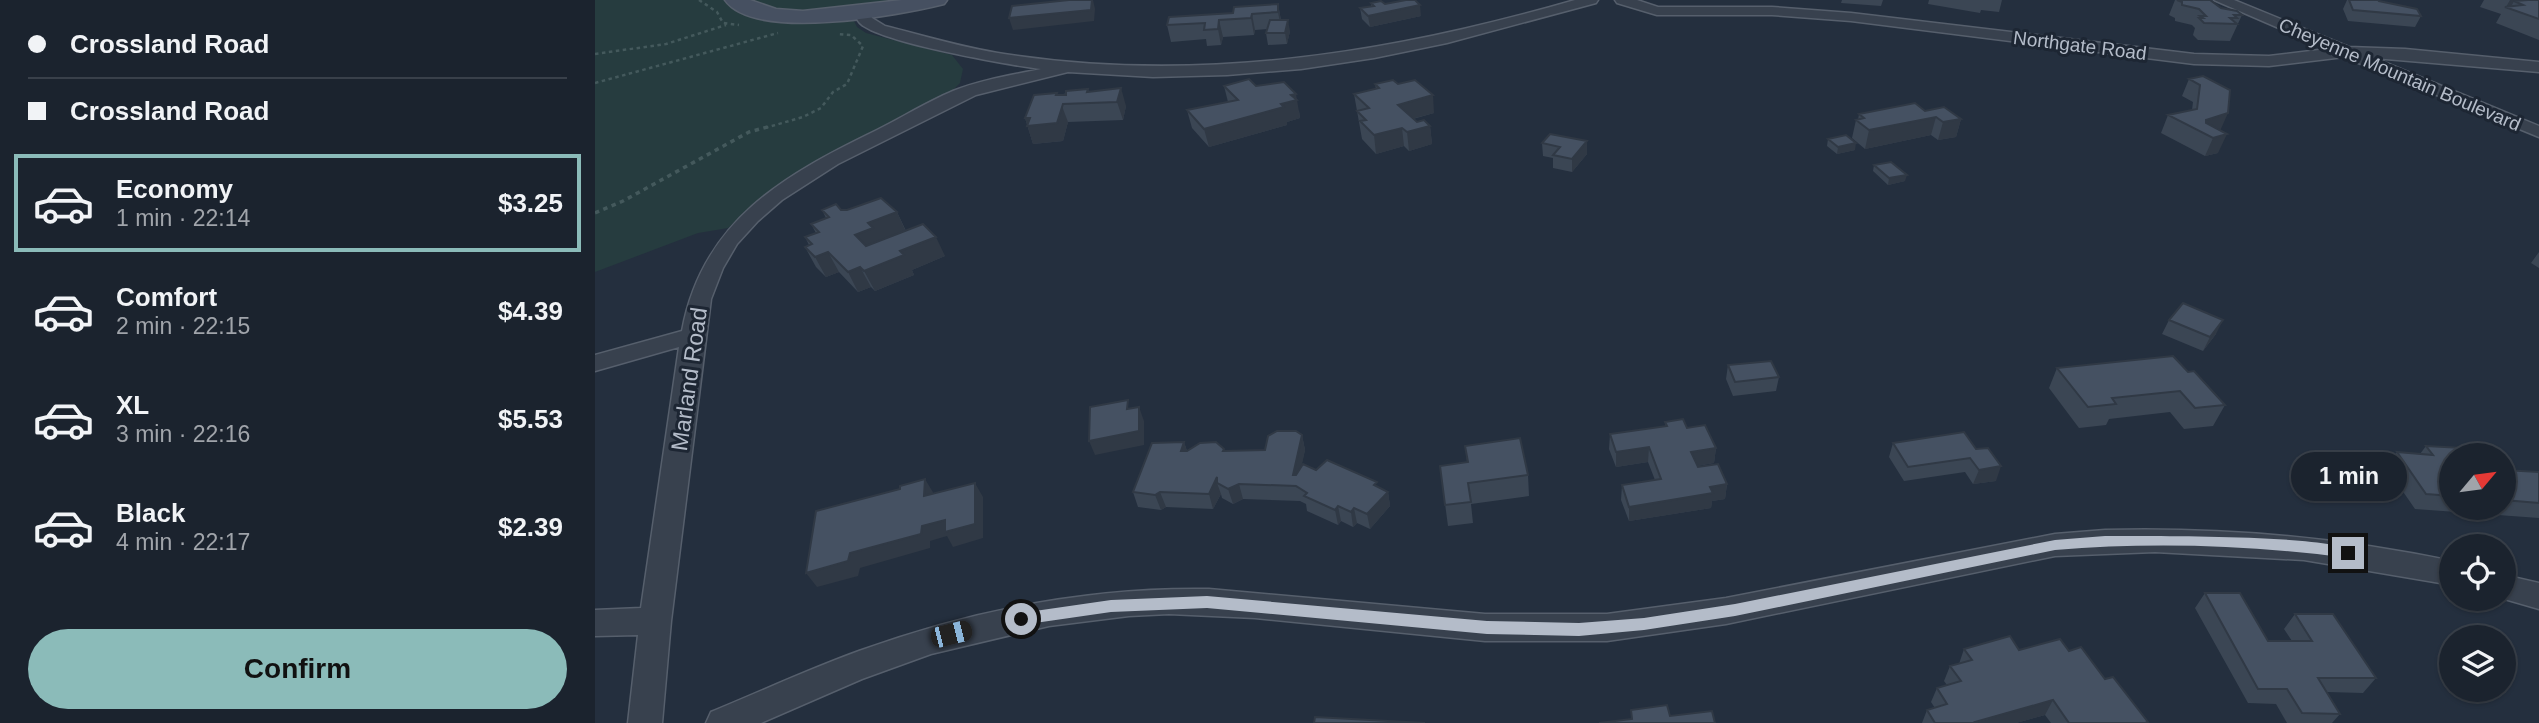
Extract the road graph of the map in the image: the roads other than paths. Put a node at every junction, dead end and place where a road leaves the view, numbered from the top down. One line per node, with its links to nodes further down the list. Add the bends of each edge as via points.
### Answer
1 (735, 0): 6 (street, via 758,12 790,16)
2 (937, 0): 6 (street)
3 (1591, 0): 9 (street, via 1465,36 1336,61 1204,71)
4 (1622, 0): 7 (street, Northgate Road, via 1657,11 1772,11 1851,17 2193,59 2269,61)
5 (2221, 0): 7 (street, Cheyenne Mountain Boulevard)
6 (863, 12): 8 (street, via 865,20 880,29)
7 (2346, 52): 10 (street, Northgate Road); 12 (street, Cheyenne Mountain Boulevard)
8 (979, 55): 9 (street); 11 (street)
9 (1068, 67): 11 (street, Marland Road)
10 (2539, 67)
11 (970, 91): 13 (street, Marland Road, via 792,184 744,224 723,251 701,297)
12 (2539, 132)
13 (693, 335): 14 (street); 18 (street, Marland Road)
14 (595, 363)
15 (2439, 570): 21 (street, via 2299,546 2105,541 2055,545 1735,610 1601,628 1487,627 1207,602 1111,606 951,634 889,654)
16 (2516, 590): 17 (street)
17 (2539, 596)
18 (655, 621): 19 (street); 20 (street, Marland Road)
19 (595, 624)
20 (645, 723)
21 (723, 723)

